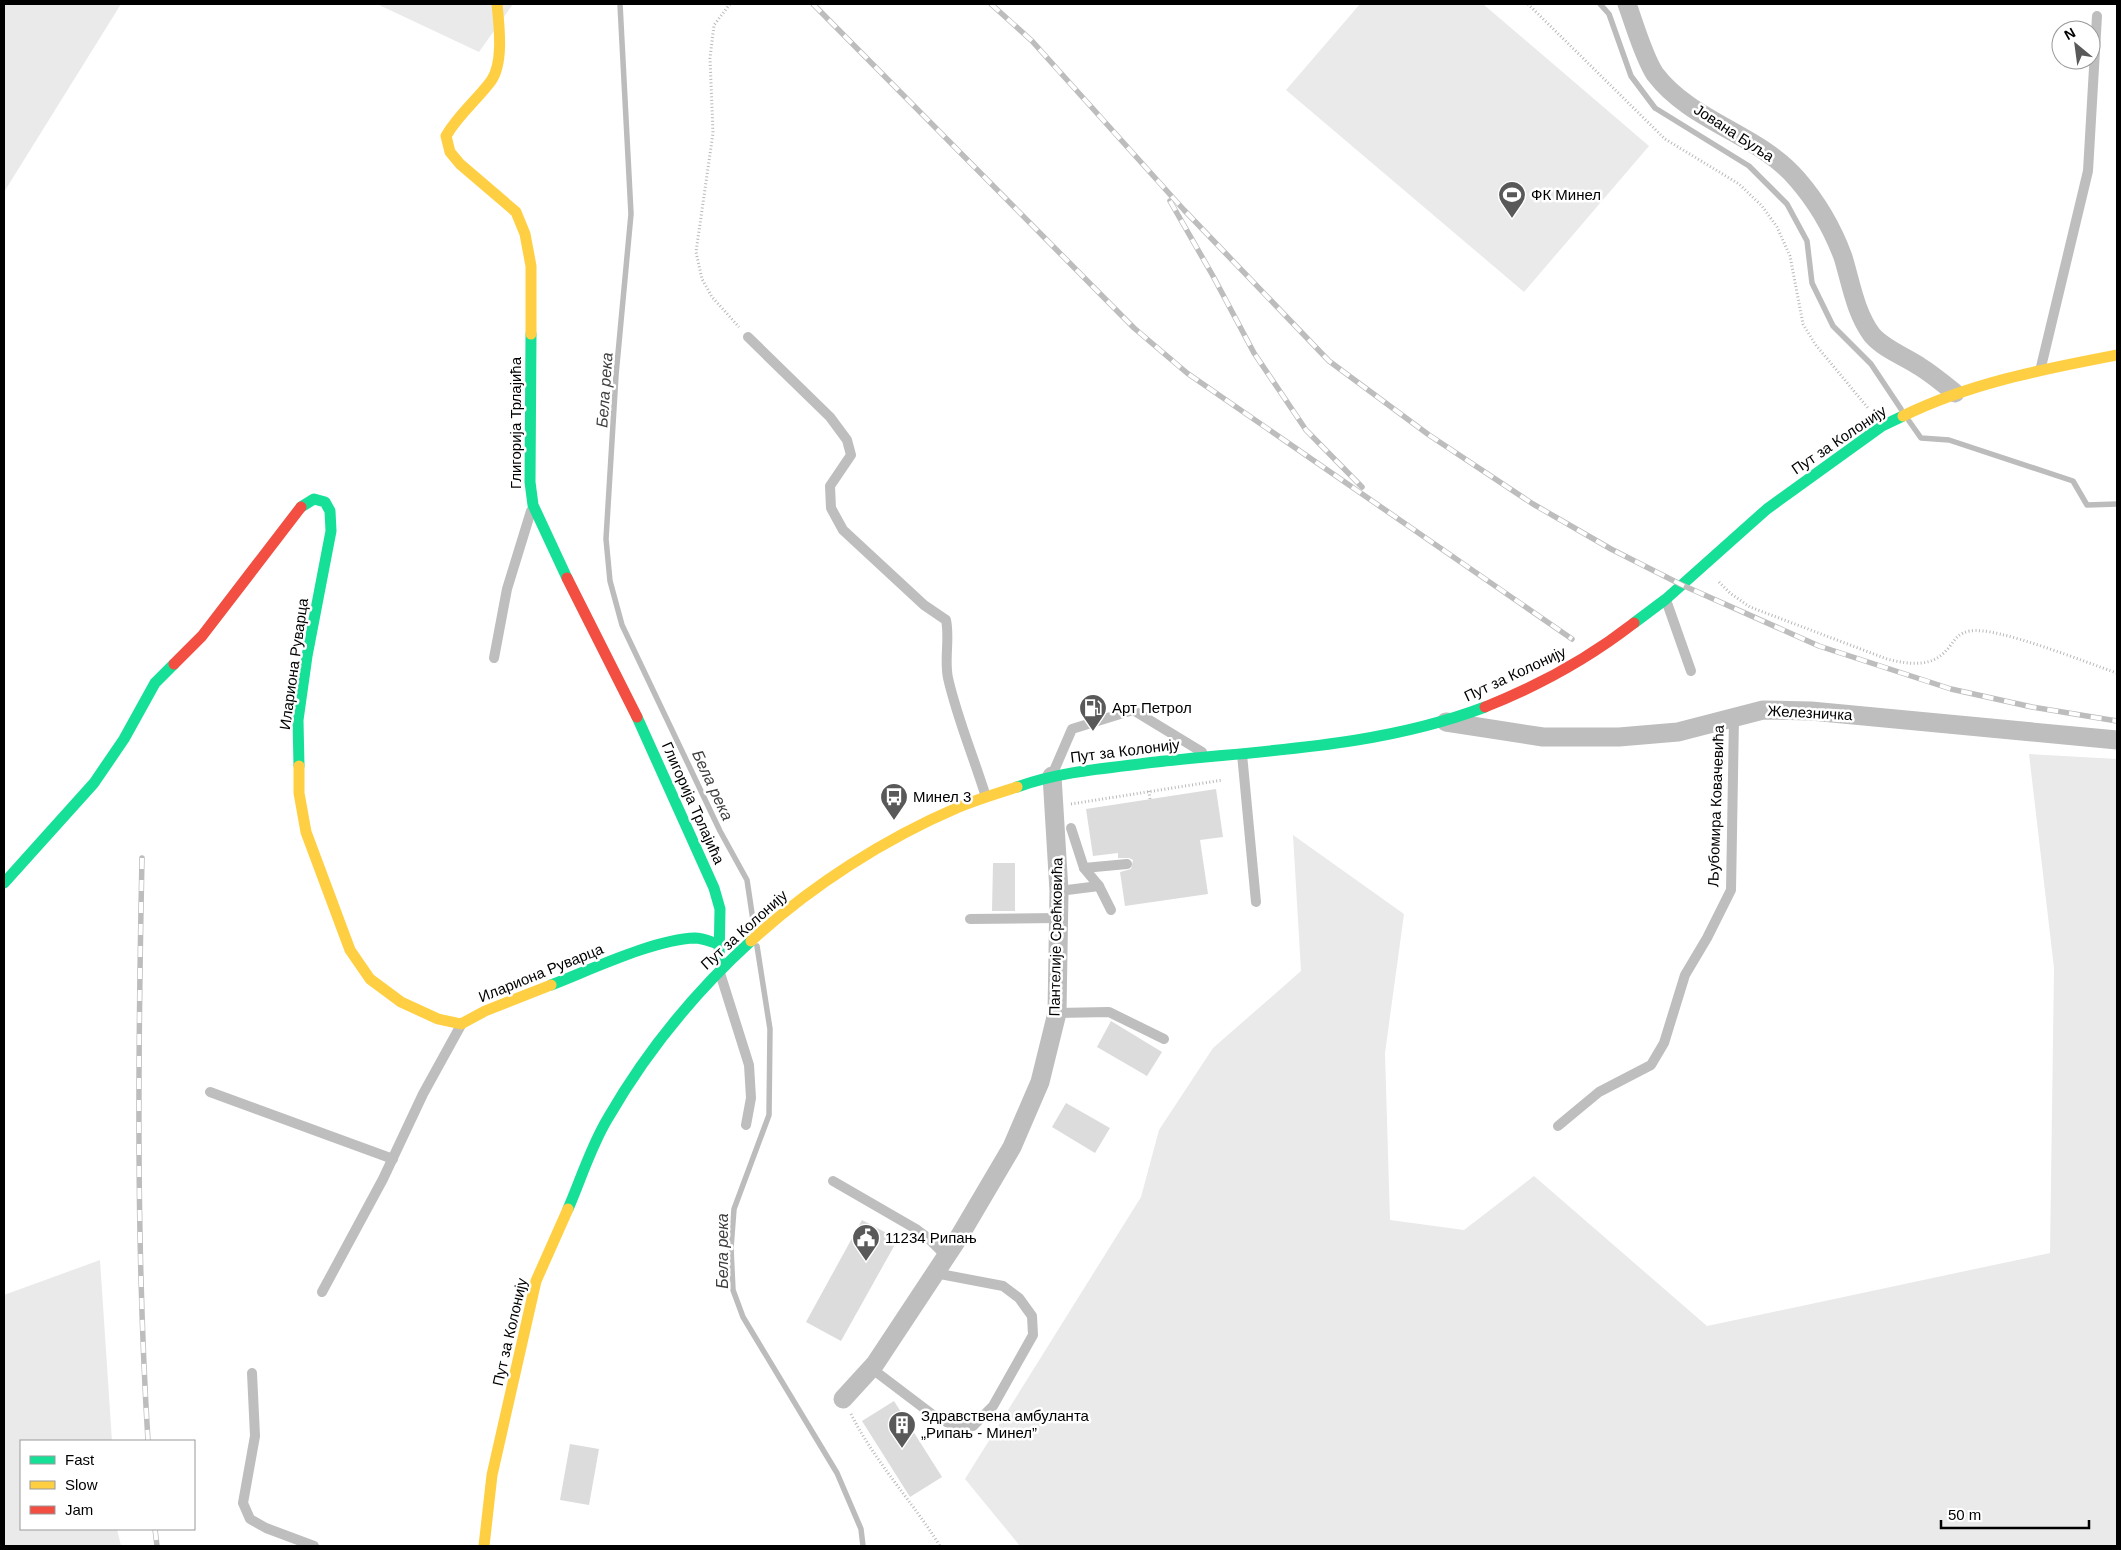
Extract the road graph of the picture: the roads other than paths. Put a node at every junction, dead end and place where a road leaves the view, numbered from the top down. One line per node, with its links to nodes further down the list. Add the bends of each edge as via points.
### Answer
1 (497, 4): 8 (street, Глигорија Трлајића, via 500,34 492,80 455,120 446,136 450,152 516,212 525,234 531,266)
2 (1627, 4): 7 (street, Јована Буља, via 1655,73 1670,89 1762,148 1797,179 1832,229 1853,294 1873,336 1921,366)
3 (2098, 16): 6 (lane, via 2088,171)
4 (748, 337): 18 (lane, via 830,417 847,440 851,455 830,486 831,508 843,530 924,605 946,620 948,677)
5 (2117, 354): 6 (street, Пут за Колонију)
6 (2041, 369): 7 (street, Пут за Колонију)
7 (1955, 393): 9 (street, Пут за Колонију, via 1882,426 1768,509)
8 (532, 505): 10 (lane, via 506,589); 29 (street, Глигорија Трлајића, via 638,718 714,888 720,909)
9 (1666, 599): 11 (lane); 13 (street, Пут за Колонију, via 1574,664 1510,697)
10 (494, 658)
11 (1691, 671)
12 (1734, 718): 13 (street, Железничка, via 1678,732 1619,737 1542,737); 14 (street, Железничка, via 1763,710 1810,711); 36 (lane, Љубомира Ковачевића, via 1730,890 1708,938 1685,975 1664,1043 1651,1065 1599,1092)
13 (1445, 722): 15 (street, Пут за Колонију, via 1383,736)
14 (2117, 740)
15 (1242, 752): 16 (street, Пут за Колонију); 25 (lane)
16 (1210, 756): 17 (street, Пут за Колонију); 17 (lane, via 1133,710 1072,728)
17 (1052, 776): 18 (street, Пут за Колонију); 24 (street, Пантелије Срећковића)
18 (987, 798): 30 (street, Пут за Колонију, via 958,808 874,850 784,911)
19 (1071, 828): 21 (lane)
20 (1127, 864): 21 (lane)
21 (1084, 868): 23 (lane)
22 (4, 884): 32 (street, Илариона Руварца, via 94,783 124,739 155,683 202,636 302,505 314,499 325,502 330,511 331,532 298,720 299,793 306,832 350,950 370,979 401,1002 438,1019)
23 (1099, 886): 24 (lane); 26 (lane)
24 (1059, 891): 27 (street, Пантелије Срећковића)
25 (1256, 902)
26 (1111, 910)
27 (1058, 918): 28 (lane); 31 (street, Пантелије Срећковића)
28 (970, 920)
29 (718, 944): 30 (street, Глигорија Трлајића); 32 (street, Илариона Руварца, via 697,938 670,942 620,958 485,1011)
30 (719, 970): 35 (lane, via 749,1065 751,1098); 46 (street, Пут за Колонију, via 672,1022 607,1119 536,1281 492,1475)
31 (1057, 1013): 33 (lane, via 1110,1012); 39 (street, Пантелије Срећковића, via 1040,1082 1012,1147)
32 (461, 1024): 37 (lane)
33 (1164, 1039)
34 (210, 1092): 37 (lane)
35 (746, 1125)
36 (1558, 1126)
37 (393, 1159): 41 (lane)
38 (833, 1181): 39 (lane, via 916,1229)
39 (946, 1256): 40 (street, Пантелије Срећковића)
40 (935, 1273): 42 (street, Пантелије Срећковића); 42 (lane, via 1003,1286 1020,1298 1032,1316 1033,1335 993,1406 973,1426 958,1428 933,1415)
41 (322, 1292)
42 (871, 1368): 44 (street, Пантелије Срећковића)
43 (252, 1373): 45 (lane, via 255,1436 242,1503 250,1520)
44 (844, 1399)
45 (314, 1546)
46 (484, 1546)

